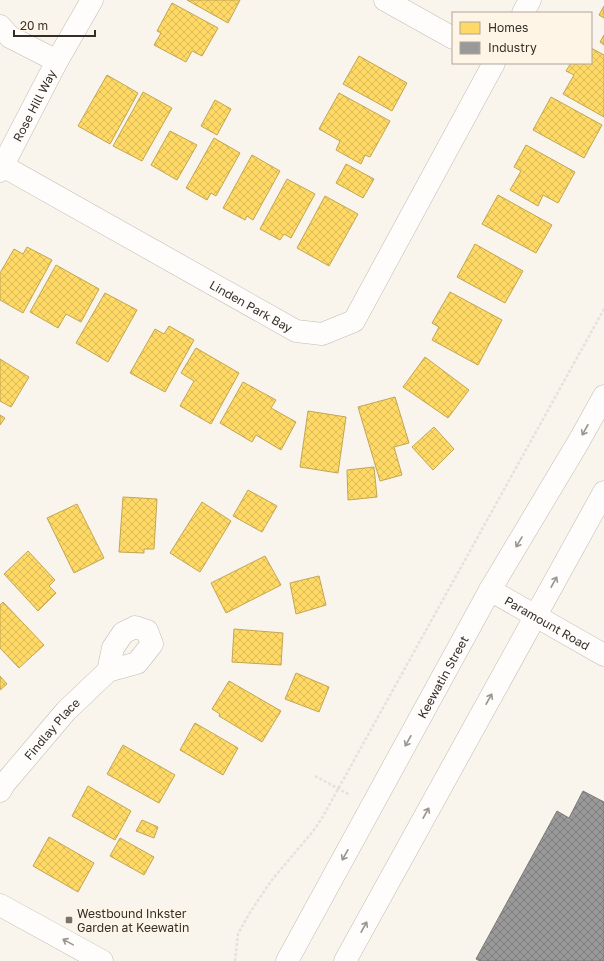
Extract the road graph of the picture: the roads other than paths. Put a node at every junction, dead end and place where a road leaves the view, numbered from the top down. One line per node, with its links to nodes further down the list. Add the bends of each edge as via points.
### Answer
1 (385, 0): 6 (street)
2 (530, 0): 4 (street)
3 (83, 3): 7 (street, Rose Hill Way)
4 (524, 12)
5 (0, 26): 7 (street, Rose Hill Way, via 10,37)
6 (452, 37)
7 (57, 61): 9 (street, Rose Hill Way)
8 (493, 64): 9 (street, Linden Park Bay, via 354,321 322,334 296,331)
9 (1, 168)
10 (604, 396): 12 (street, Keewatin Street, one-way to 12)
11 (604, 492): 13 (street, one-way to 11)
12 (490, 590): 13 (street, Paramount Road); 19 (street, Keewatin Street, one-way to 19)
13 (535, 616): 14 (street, Paramount Road); 20 (street, one-way to 13)
14 (604, 655)
15 (108, 672): 16 (street, Findlay Place, via 66,711)
16 (0, 791)
17 (0, 905): 18 (street, one-way to 17)
18 (102, 961)
19 (287, 961)
20 (345, 961)

